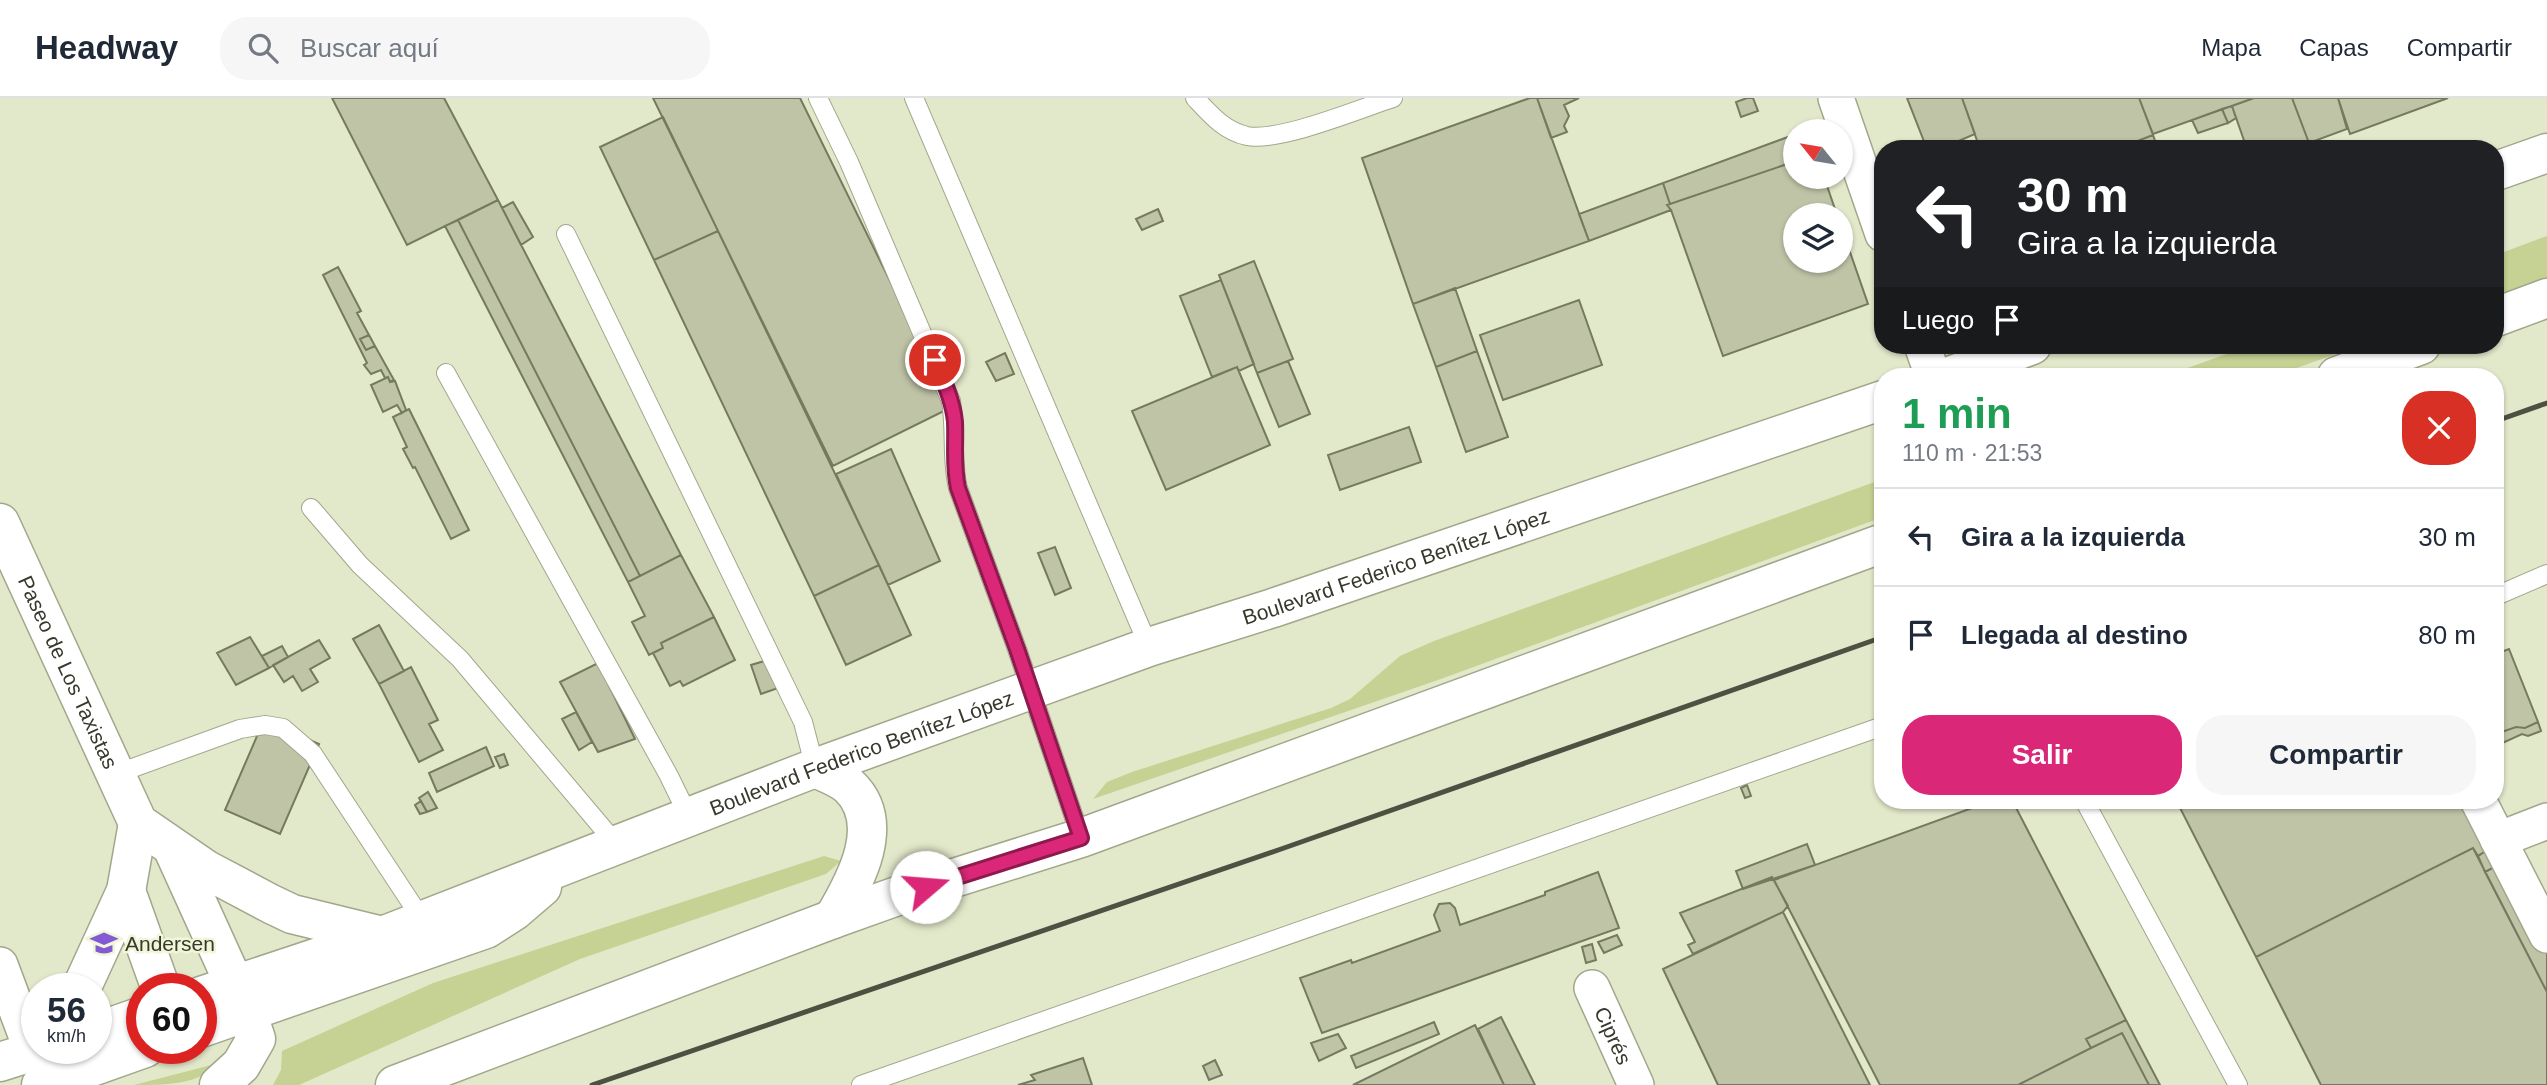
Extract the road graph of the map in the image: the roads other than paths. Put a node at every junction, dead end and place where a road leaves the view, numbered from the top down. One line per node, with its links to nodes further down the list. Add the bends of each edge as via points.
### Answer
1 (818, 98): 24 (lane, via 951,401 958,488)
2 (914, 98): 23 (lane)
3 (1195, 98): 4 (lane, via 1219,123 1248,136 1287,133)
4 (1393, 98)
5 (1836, 98): 8 (street)
6 (2547, 153): 7 (main road)
7 (2504, 168)
8 (1874, 208)
9 (566, 234): 26 (lane, via 803,722)
10 (2547, 298): 11 (main road)
11 (2504, 314)
12 (2008, 354): 14 (main road)
13 (2397, 354): 15 (main road)
14 (1971, 368)
15 (2359, 368)
16 (446, 373): 30 (lane)
17 (1874, 403): 23 (main road, Boulevard Federico Benítez López)
18 (311, 508): 35 (lane, via 360,565 460,659)
19 (0, 523): 27 (main road, Paseo de Los Taxistas)
20 (1874, 546): 33 (main road)
21 (2547, 574): 22 (lane)
22 (2504, 593)
23 (1149, 647): 24 (main road, Boulevard Federico Benítez López)
24 (1030, 689): 26 (main road, Boulevard Federico Benítez López); 33 (lane)
25 (1874, 729): 51 (lane)
26 (815, 768): 30 (main road, Boulevard Federico Benítez López); 39 (main road, via 848,785 865,808 867,840 856,880)
27 (116, 774): 32 (main road, Paseo de Los Taxistas); 40 (lane, via 240,729 283,728 313,754)
28 (2089, 809): 53 (lane)
29 (2483, 809): 34 (street)
30 (689, 817): 35 (main road, Boulevard Federico Benítez López)
31 (2547, 821): 34 (street)
32 (138, 823): 36 (main road, Paseo de Los Taxistas); 38 (main road)
33 (1081, 838): 39 (main road)
34 (2498, 839): 41 (street)
35 (617, 845): 37 (main road, Boulevard Federico Benítez López)
36 (172, 848): 42 (main road, Paseo de Los Taxistas, via 235,887 292,914); 47 (main road)
37 (568, 864): 40 (main road, Boulevard Federico Benítez López); 47 (main road, via 486,929)
38 (126, 891): 44 (main road); 45 (main road)
39 (833, 919): 50 (main road)
40 (423, 920): 42 (main road, Boulevard Federico Benítez López)
41 (2547, 935)
42 (382, 936): 47 (main road, Boulevard Federico Benítez López)
43 (0, 965): 48 (street)
44 (89, 973)
45 (156, 973)
46 (1592, 988): 52 (street, Ciprés)
47 (227, 998): 49 (main road, via 256,1039 242,1065)
48 (21, 1035)
49 (219, 1085)
50 (395, 1085)
51 (861, 1085)
52 (1636, 1085)
53 (2238, 1085)

